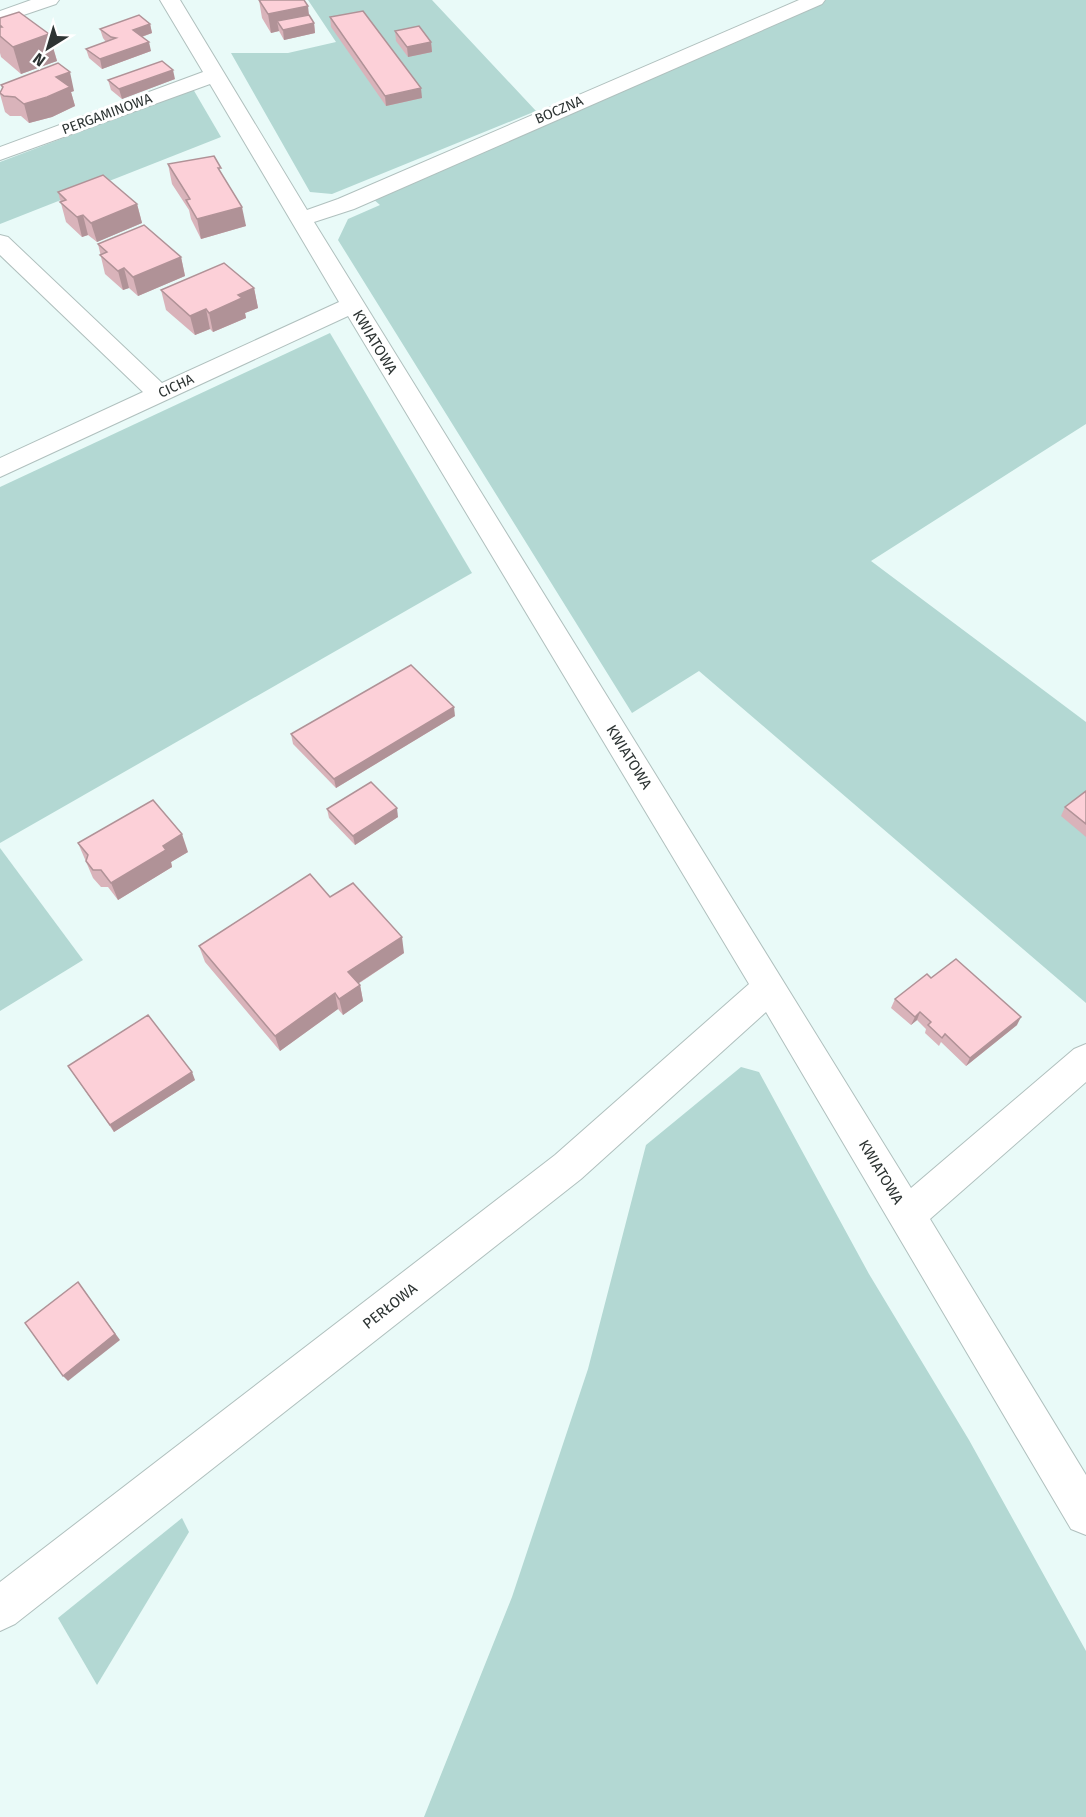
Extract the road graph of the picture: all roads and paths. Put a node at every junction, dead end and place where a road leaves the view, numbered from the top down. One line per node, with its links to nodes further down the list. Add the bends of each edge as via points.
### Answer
1 (49, 0): 4 (street)
2 (170, 0): 5 (street, KWIATOWA)
3 (815, 0): 7 (street, BOCZNA, via 346,204)
4 (0, 17)
5 (215, 75): 6 (street, PERGAMINOWA); 7 (street, KWIATOWA)
6 (0, 154)
7 (302, 219): 9 (street, KWIATOWA)
8 (0, 242): 10 (street)
9 (353, 305): 10 (street, CICHA); 12 (street, KWIATOWA)
10 (159, 394): 11 (street, CICHA)
11 (0, 468)
12 (768, 988): 14 (street, KWIATOWA); 16 (street, PERŁOWA, via 568,1167)
13 (1086, 1060): 14 (street)
14 (907, 1215): 15 (street, KWIATOWA)
15 (1086, 1514)
16 (0, 1609)

